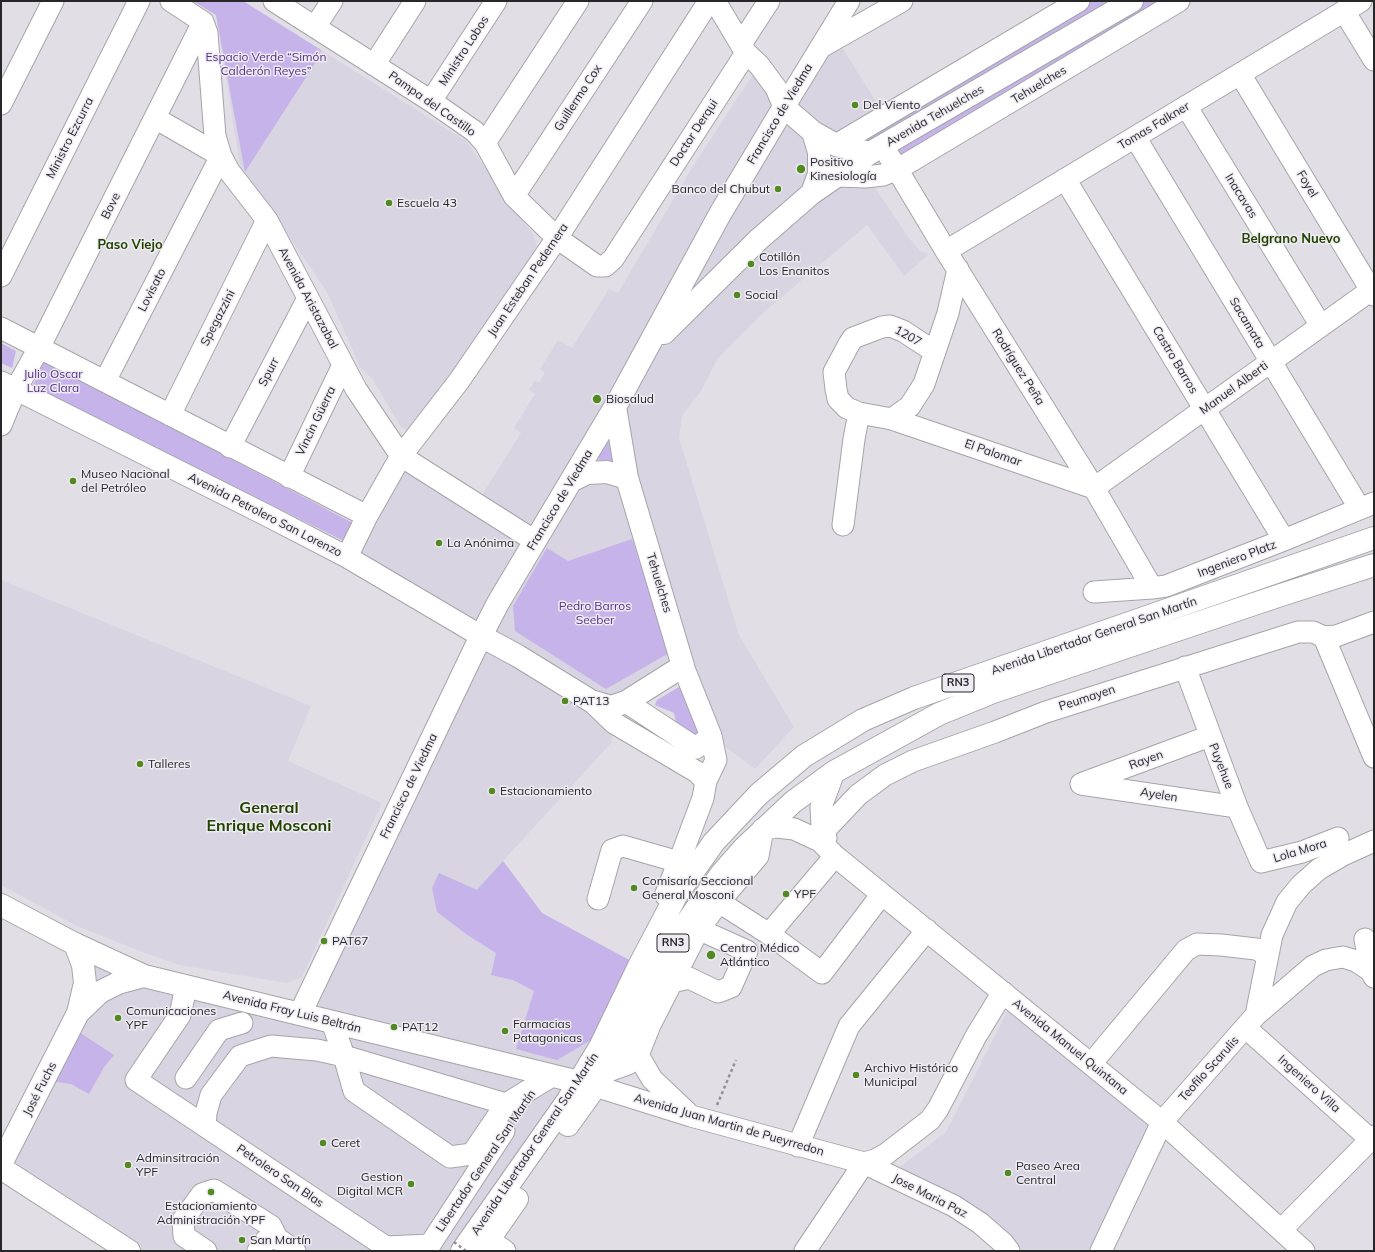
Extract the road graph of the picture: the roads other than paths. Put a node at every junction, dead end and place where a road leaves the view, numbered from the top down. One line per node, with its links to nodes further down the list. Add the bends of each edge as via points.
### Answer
1 (53, 1): 27 (street)
2 (139, 1): 47 (street, Ministro Ezcurra)
3 (171, 1): 19 (street)
4 (274, 1): 20 (street, Pampa del Castillo)
5 (332, 1): 20 (street)
6 (415, 1): 24 (street)
7 (496, 1): 26 (street, Ministro Lobos)
8 (578, 1): 33 (street)
9 (642, 1): 41 (street, Guillermo Cox)
10 (709, 1): 43 (street, Juan Esteban Pedernera)
11 (715, 1): 21 (street)
12 (769, 1): 21 (street, Doctor Derqui)
13 (849, 1): 22 (street, Francisco de Viedma)
14 (902, 1): 22 (street)
15 (1079, 1): 34 (street)
16 (1132, 1): 35 (main road, Avenida Tehuelches)
17 (1179, 1): 37 (street, Tehuelches)
18 (1353, 6): 23 (street); 25 (street, Tomas Falkner)
19 (203, 22): 30 (street, Bove); 36 (street, Avenida Aristazabal, via 207,33 215,136)
20 (315, 27): 24 (street, Pampa del Castillo)
21 (744, 48): 28 (street, via 776,88); 45 (street, Doctor Derqui, via 613,259 605,266)
22 (819, 48): 28 (street, Francisco de Viedma)
23 (1374, 60)
24 (374, 65): 26 (street, Pampa del Castillo)
25 (1240, 74): 29 (street, Tomas Falkner); 48 (street, Foyel)
26 (431, 101): 33 (street, Pampa del Castillo, via 474,131)
27 (1, 104)
28 (784, 106): 31 (main road); 53 (main road, Francisco de Viedma, via 720,214)
29 (1186, 106): 32 (street, Tomas Falkner); 50 (street, Inacavas)
30 (155, 118): 36 (street); 52 (street, Bove)
31 (812, 132): 34 (main road); 40 (main road, via 819,152 819,174)
32 (1135, 137): 39 (street, Tomas Falkner); 55 (street, Sacamata)
33 (486, 143): 41 (street, Pampa del Castillo)
34 (836, 145): 35 (main road)
35 (877, 150): 37 (street, Rodríguez Peña); 38 (main road, Avenida Tehuelches)
36 (221, 156): 42 (street, Avenida Aristazabal, via 229,171); 57 (street, Lovisato)
37 (898, 169): 38 (street, Tehuelches, via 865,178); 44 (street, Rodríguez Peña)
38 (837, 176): 40 (main road, Avenida Tehuelches)
39 (1065, 179): 44 (street, Tomas Falkner); 60 (street, Castro Barros)
40 (812, 193): 53 (main road, Avenida Tehuelches, via 758,240)
41 (514, 196): 43 (street, Pampa del Castillo)
42 (267, 220): 49 (street, Avenida Aristazabal); 62 (street, Spegazzini)
43 (557, 238): 45 (street, Pampa del Castillo); 66 (street, Juan Esteban Pedernera, via 459,381)
44 (946, 250): 46 (street, Rodríguez Peña)
45 (597, 266)
46 (958, 269): 54 (street, 1207, via 948,314); 70 (street, Rodríguez Peña)
47 (1, 276)
48 (1373, 291): 50 (street, Manuel Alberti)
49 (308, 298): 56 (street, Avenida Aristazabal); 65 (street, Spurr)
50 (1321, 326): 55 (street, Manuel Alberti)
51 (1, 328): 52 (street)
52 (39, 348): 57 (street); 58 (street, Bove)
53 (647, 349): 59 (main road, Francisco de Viedma)
54 (935, 352): 61 (street, 1207, via 903,331 890,326 853,338 834,372 838,399 847,408); 63 (street, 1207, via 918,396 910,406)
55 (1271, 362): 60 (street, Manuel Alberti); 71 (street, Sacamata)
56 (343, 365): 66 (street, Avenida Aristazabal); 67 (street, Vincin Güerra)
57 (105, 381): 62 (street)
58 (9, 385): 64 (street, Bove); 77 (street, Avenida Petrolero San Lorenzo)
59 (615, 407): 68 (main road, Tehuelches); 69 (main road, Francisco de Viedma)
60 (1205, 409): 70 (street, Manuel Alberti); 76 (street, Castro Barros)
61 (859, 413): 63 (street, 1207); 73 (street)
62 (170, 415): 65 (street)
63 (892, 419): 70 (street, El Palomar)
64 (1, 425)
65 (230, 447): 67 (street)
66 (401, 456): 72 (street, Juan Esteban Pedernera); 75 (street, Avenida Aristazabal)
67 (289, 477): 72 (street)
68 (627, 478): 69 (main road, via 607,472 587,472); 86 (main road, Tehuelches)
69 (571, 481): 75 (main road, Francisco de Viedma)
70 (1094, 488): 79 (street, Rodríguez Peña)
71 (1367, 506): 76 (street, Ingeniero Platz)
72 (367, 516): 77 (street, Juan Esteban Pedernera)
73 (843, 525)
74 (1374, 538): 113 (main road, Avenida Libertador General San Martín / RN3, via 914,698 863,720 804,756 759,794 714,842 677,894)
75 (535, 540): 81 (main road, Francisco de Viedma)
76 (1284, 540): 79 (street, Ingeniero Platz, via 1166,586)
77 (347, 558): 83 (street, Avenida Petrolero San Lorenzo)
78 (1374, 565): 93 (main road, Avenida Libertador General San Martín / RN3, via 993,692 938,714)
79 (1152, 588): 80 (street, Ingeniero Platz)
80 (1094, 592)
81 (498, 603): 83 (main road, Francisco de Viedma); 85 (main road, via 499,623 506,641)
82 (1374, 622): 84 (street, Peumayen, via 1336,636)
83 (481, 636): 85 (main road); 121 (main road, Francisco de Viedma)
84 (1324, 637): 87 (street, Peumayen, via 1313,632 1298,632); 92 (street)
85 (518, 656): 88 (main road)
86 (684, 666): 89 (main road); 91 (street, Tehuelches)
87 (1185, 668): 90 (street, Puyehue); 100 (street, Peumayen, via 1046,712 913,761 885,775 858,795)
88 (591, 701): 89 (main road, via 611,706); 94 (street, via 614,723 697,772)
89 (626, 702): 91 (street)
90 (1210, 736): 95 (street, Rayen); 96 (street, Puyehue)
91 (704, 742): 94 (street, Tehuelches, via 716,760)
92 (1374, 757)
93 (834, 772): 97 (main road, Avenida Libertador General San Martín / RN3, via 793,802); 100 (street, via 822,807 822,826)
94 (706, 781): 101 (street, Tehuelches, via 703,798)
95 (1081, 784): 96 (street, Ayelen)
96 (1237, 807): 102 (street, Puyehue)
97 (763, 829): 100 (street, Avenida Manuel Quintana, via 794,829); 105 (street, via 758,856); 107 (main road, Avenida Libertador General San Martín / RN3, via 722,873)
98 (1338, 838): 102 (street, Lola Mora, via 1302,852)
99 (1374, 841): 112 (street, via 1319,869 1301,885 1287,902 1272,935)
100 (829, 846): 103 (street, Avenida Manuel Quintana); 109 (street, Peumayen)
101 (679, 862): 104 (street, via 623,846 612,850); 113 (main road)
102 (1261, 862)
103 (882, 894): 108 (street, Avenida Manuel Quintana); 109 (street, via 822,974)
104 (598, 899)
105 (719, 902): 107 (street); 109 (street)
106 (1, 905): 111 (main road, Avenida Fray Luis Beltrán)
107 (698, 917): 116 (street); 116 (street, via 706,933 747,951 731,987 718,992 689,978); 131 (main road, Avenida Libertador General San Martín / RN3, via 673,943)
108 (927, 930): 118 (street, Avenida Manuel Quintana); 138 (street, via 849,1026)
109 (769, 934)
110 (1365, 939): 114 (street)
111 (75, 944): 115 (main road, Avenida Fray Luis Beltrán); 120 (main road, José Fuchs, via 84,964 85,983)
112 (1268, 955): 122 (street); 128 (street, via 1256,949 1221,945 1197,944 1186,950)
113 (639, 966): 131 (main road, Avenida Libertador General San Martín / RN3, via 600,1047)
114 (1372, 974): 122 (street, Teofilo Scarulis, via 1356,961 1344,957 1326,960 1314,966)
115 (144, 976): 117 (main road, Avenida Fray Luis Beltrán); 120 (main road, José Fuchs, via 118,983 100,992)
116 (672, 982): 125 (street)
117 (186, 987): 119 (main road, Avenida Fray Luis Beltrán); 136 (street, Petrolero San Blas, via 180,1015 136,1080)
118 (1003, 992): 128 (street, Avenida Manuel Quintana); 139 (street, via 976,1036 938,1109 924,1125)
119 (238, 999): 121 (main road, Avenida Fray Luis Beltrán); 124 (street)
120 (78, 1013): 140 (main road, José Fuchs)
121 (300, 1014): 123 (main road, Avenida Fray Luis Beltrán)
122 (1251, 1021): 135 (street, Teofilo Scarulis); 137 (street, Ingeniero Villa)
123 (332, 1022): 127 (street); 129 (main road, Avenida Fray Luis Beltrán)
124 (242, 1023): 126 (street, via 246,1039); 130 (street, via 219,1030)
125 (638, 1055): 131 (street, via 628,1064); 134 (street, via 652,1079)
126 (240, 1056): 127 (street, via 271,1046 317,1050); 136 (street, via 211,1095)
127 (344, 1056): 133 (street); 133 (street, via 354,1091 450,1157 472,1154)
128 (1091, 1064): 135 (street, Avenida Manuel Quintana)
129 (552, 1076): 131 (main road, Avenida Fray Luis Beltrán); 132 (street, Libertador General San Martín)
130 (186, 1078)
131 (593, 1080): 134 (street, Avenida Juan Martin de Pueyrredon); 146 (main road, Avenida Libertador General San Martín / RN3, via 568,1100); 147 (main road, Avenida Libertador General San Martín / RN3)
132 (532, 1089): 133 (street); 148 (street, Libertador General San Martín)
133 (506, 1104)
134 (691, 1116): 138 (street, Avenida Juan Martin de Pueyrredon)
135 (1162, 1122): 144 (street, Avenida Manuel Quintana); 156 (street, Teofilo Scarulis)
136 (205, 1126): 149 (street, Petrolero San Blas)
137 (1373, 1138): 144 (street)
138 (798, 1146): 141 (street, Avenida Juan Martin de Pueyrredon)
139 (892, 1150): 141 (street); 143 (street, via 888,1165)
140 (1, 1164)
141 (864, 1164): 143 (street, Jose Maria Paz); 154 (street)
142 (1, 1168): 150 (main road)
143 (889, 1175): 155 (street, Jose Maria Paz, via 954,1206 980,1223)
144 (1281, 1230): 157 (street, Avenida Manuel Quintana)
145 (276, 1238): 151 (street, via 270,1226 214,1190 202,1194 183,1220 184,1236); 152 (street, via 266,1240); 153 (street)
146 (458, 1246)
147 (492, 1247)
148 (428, 1248): 149 (street, Petrolero San Blas)
149 (386, 1249)
150 (129, 1251)
151 (206, 1251)
152 (258, 1251)
153 (295, 1251)
154 (805, 1251)
155 (1009, 1251)
156 (1101, 1251)
157 (1304, 1251)

